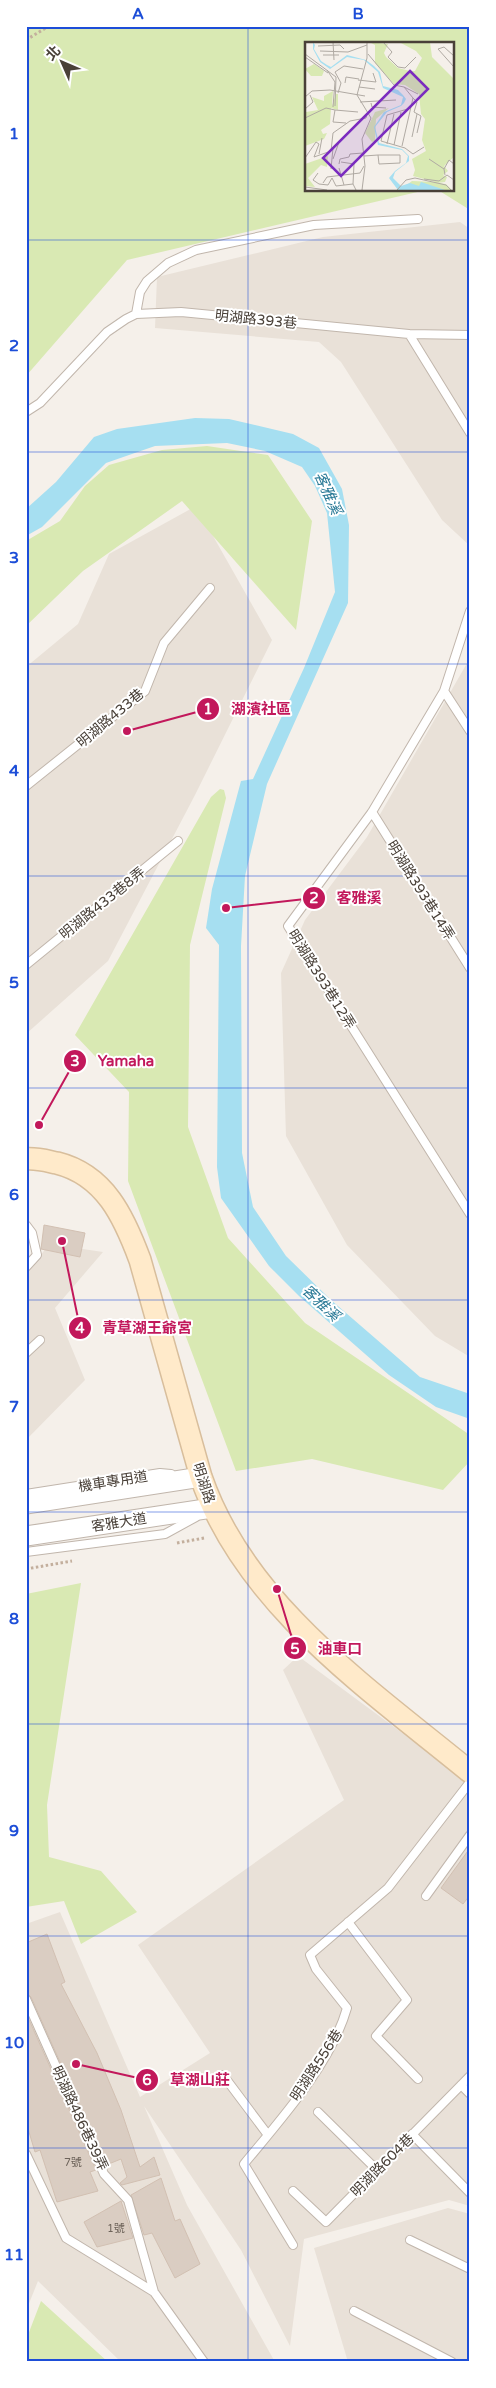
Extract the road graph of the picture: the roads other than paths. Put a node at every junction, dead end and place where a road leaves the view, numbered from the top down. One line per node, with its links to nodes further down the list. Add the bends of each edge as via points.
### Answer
1 (418, 219): 2 (lane, via 314,225 196,250 168,263 147,281 140,292)
2 (136, 314): 3 (lane, 明湖路393巷, via 181,312); 5 (lane, 明湖路393巷, via 107,332 40,403)
3 (409, 334): 4 (lane, 明湖路393巷); 6 (lane)
4 (470, 335)
5 (26, 412)
6 (470, 432)
7 (210, 588): 11 (lane, 明湖路433巷, via 164,643 145,691)
8 (470, 611): 9 (lane, 明湖路393巷12弄)
9 (444, 691): 10 (lane); 12 (lane, 明湖路393巷12弄)
10 (470, 731)
11 (26, 786)
12 (372, 812): 15 (lane, 明湖路393巷14弄); 17 (lane, 明湖路393巷12弄, via 288,926)
13 (178, 841): 14 (lane, 明湖路433巷8弄)
14 (26, 965)
15 (470, 968)
16 (26, 1159): 22 (main road, 明湖路, via 57,1163 85,1174 112,1199 128,1227)
17 (470, 1214)
18 (26, 1225): 19 (lane, via 32,1233 37,1255)
19 (26, 1267)
20 (40, 1340): 21 (lane)
21 (26, 1353)
22 (201, 1477): 23 (lane, 機車專用道, via 160,1473); 24 (street); 25 (main road, 明湖路)
23 (26, 1494)
24 (26, 1504)
25 (212, 1508): 26 (street, 客雅大道); 27 (lane, via 165,1534); 28 (main road, 明湖路, via 275,1602 318,1646)
26 (26, 1536)
27 (26, 1552)
28 (470, 1772)
29 (470, 1782): 32 (lane, 明湖路556巷, via 388,1888)
30 (470, 1835): 31 (lane)
31 (426, 1896)
32 (348, 1922): 36 (lane, via 408,2000 376,2036); 41 (lane, 明湖路556巷, via 310,1955 316,1969 347,2008 341,2028 320,2065)
33 (26, 1999): 49 (lane, 明湖路486巷39弄, via 104,2174 128,2200)
34 (223, 2075): 41 (lane)
35 (470, 2076): 37 (lane, 明湖路604巷)
36 (418, 2078)
37 (461, 2085): 38 (lane); 40 (lane, 明湖路604巷)
38 (470, 2094)
39 (318, 2112): 43 (lane)
40 (412, 2134): 43 (lane, 明湖路604巷); 45 (lane)
41 (268, 2135): 47 (lane, 明湖路556巷, via 244,2164)
42 (26, 2154): 49 (lane, 明湖路486巷39弄, via 66,2238)
43 (377, 2170): 44 (lane, 明湖路604巷, via 326,2222)
44 (293, 2191)
45 (470, 2193)
46 (410, 2240): 48 (lane)
47 (293, 2245)
48 (470, 2269)
49 (154, 2292): 51 (lane, 明湖路486巷39弄)
50 (354, 2310): 52 (lane)
51 (204, 2362)
52 (452, 2362)

